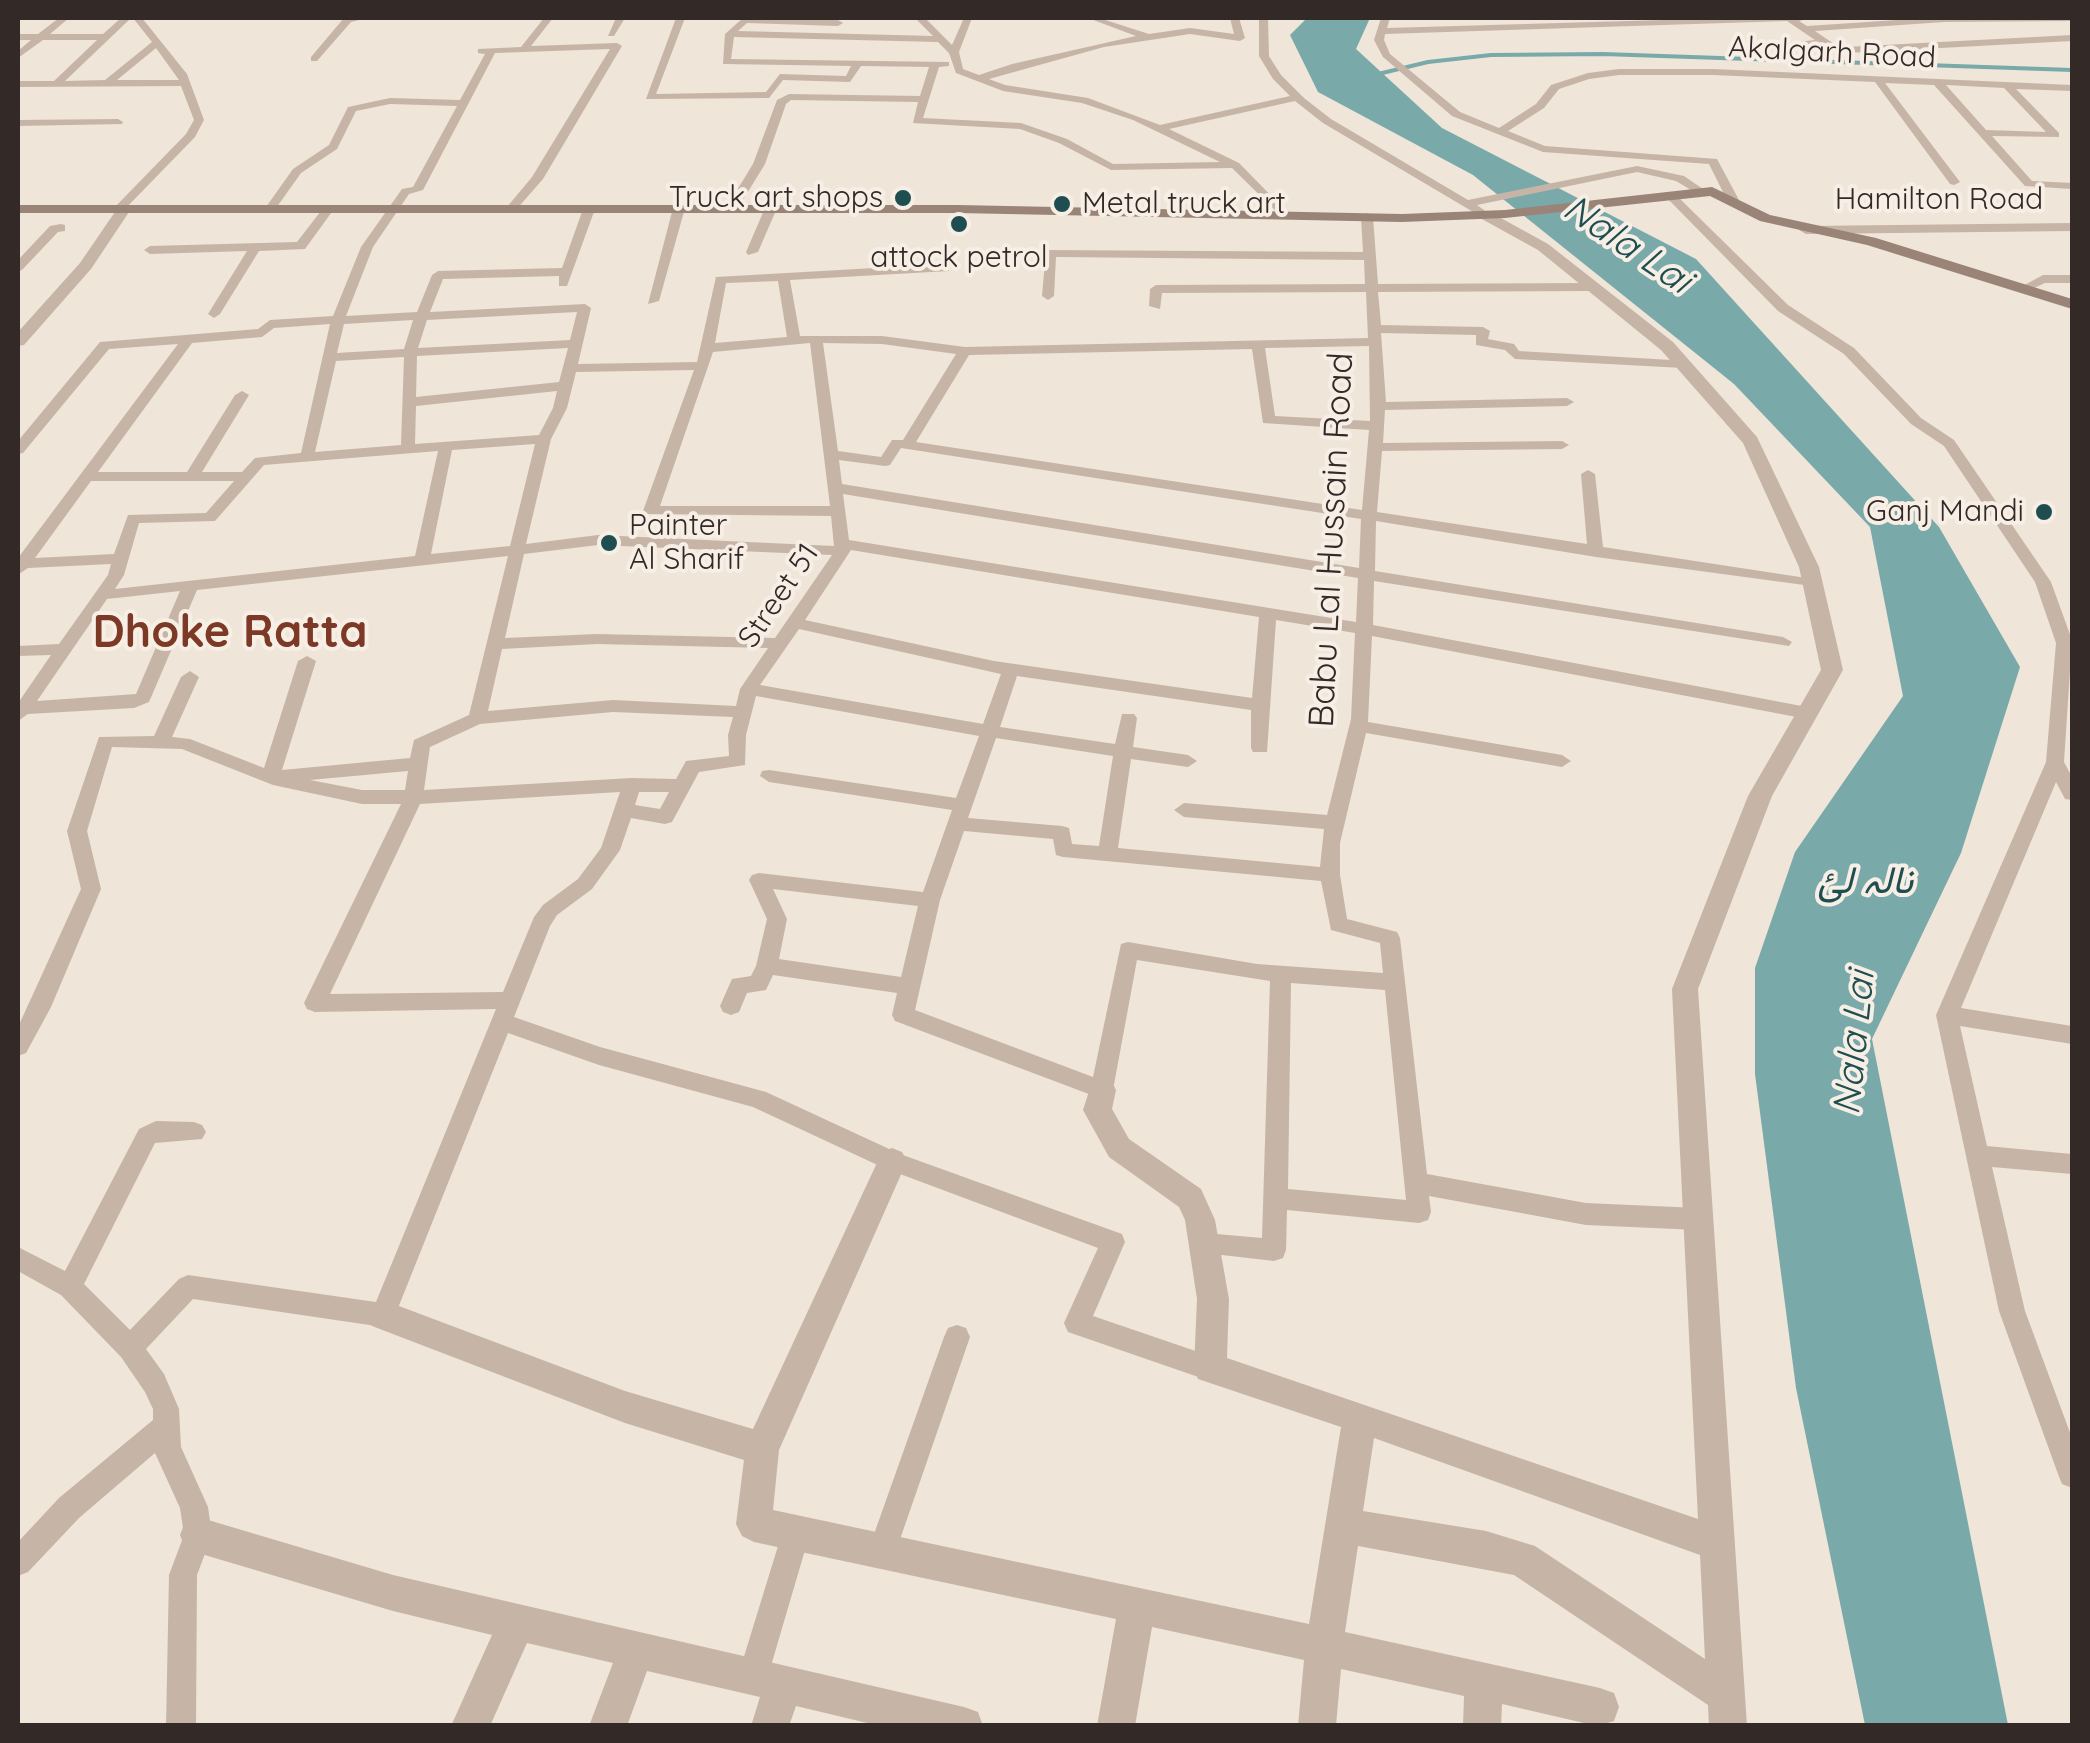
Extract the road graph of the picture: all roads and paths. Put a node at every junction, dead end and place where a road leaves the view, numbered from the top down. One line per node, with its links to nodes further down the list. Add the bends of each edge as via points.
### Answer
1 (64, 18): 31 (street)
2 (126, 18): 33 (street)
3 (138, 18): 40 (street)
4 (362, 18): 48 (street, via 348,19)
5 (548, 18): 44 (street)
6 (620, 18): 29 (street)
7 (680, 18): 49 (street, via 650,97 768,95 780,77 850,78)
8 (968, 18): 47 (street)
9 (1092, 18): 34 (street)
10 (1235, 18): 34 (street, via 1240,38 1190,31)
11 (1264, 18): 60 (street, via 1264,56)
12 (1385, 18): 27 (street)
13 (1495, 18): 26 (street)
14 (1958, 18): 15 (street); 21 (street)
15 (2015, 18): 16 (street); 38 (street)
16 (2072, 18)
17 (747, 19): 22 (street); 30 (street)
18 (1790, 19): 20 (street); 23 (street)
19 (922, 22): 24 (street); 37 (street)
20 (1715, 22): 26 (street); 28 (street)
21 (1901, 22): 25 (street); 41 (street)
22 (844, 23)
23 (1807, 23): 25 (street); 39 (street)
24 (904, 25)
25 (1848, 26): 43 (street)
26 (1501, 28): 27 (street)
27 (1379, 30): 66 (street, via 1399,70 1456,114)
28 (1727, 30)
29 (611, 34)
30 (730, 34): 37 (street); 49 (street, via 726,62)
31 (38, 37): 32 (street); 33 (street); 45 (street)
32 (18, 38)
33 (104, 38): 55 (street)
34 (1148, 38): 51 (street)
35 (1740, 38): 42 (street)
36 (2072, 38): 38 (street)
37 (938, 39): 47 (street)
38 (2037, 39): 41 (street)
39 (1826, 42): 42 (street); 43 (street, via 1840,49)
40 (156, 43): 53 (street); 56 (street)
41 (1938, 43): 43 (street)
42 (1752, 47): 46 (street)
43 (1883, 47)
44 (523, 50): 62 (street, via 485,51); 83 (street, via 617,46)
45 (18, 55)
46 (1766, 56)
47 (955, 58): 50 (street); 51 (street, via 959,72)
48 (314, 59)
49 (857, 63): 50 (street)
50 (936, 64): 61 (street)
51 (980, 79): 65 (street, via 1084,100)
52 (1878, 80): 54 (street, Akalgarh Road); 66 (street, Akalgarh Road, via 1713,72 1588,76 1555,87 1540,106); 69 (street)
53 (185, 82): 56 (street); 79 (street, via 199,120)
54 (1937, 82): 58 (street, Akalgarh Road); 67 (street)
55 (56, 83): 56 (street); 57 (street)
56 (108, 83)
57 (18, 84)
58 (2008, 86): 59 (street, Akalgarh Road); 67 (street, via 2055,135)
59 (2072, 88)
60 (1297, 97): 65 (street); 77 (street, via 1327,121)
61 (924, 99): 68 (street, via 917,120 1021,126 1111,167); 75 (street, via 789,96)
62 (461, 103): 80 (street, via 390,101 352,109 333,147 297,171); 82 (street, via 417,190 406,191)
63 (118, 122): 64 (street)
64 (18, 123)
65 (1161, 128): 68 (street)
66 (1498, 133): 73 (street, via 1542,149 1713,161)
67 (1984, 133): 70 (street, via 2029,184)
68 (1235, 165): 85 (street)
69 (1954, 182)
70 (2072, 186)
71 (1700, 191): 72 (main road); 73 (main road); 77 (street, via 1660,171 1637,169)
72 (1669, 194): 77 (main road); 159 (street, via 1783,308 1850,351 1916,421 1949,442)
73 (1733, 200): 89 (main road)
74 (679, 208): 75 (main road); 84 (main road); 105 (street)
75 (732, 208): 76 (main road)
76 (770, 208): 85 (main road); 95 (street)
77 (1489, 208): 86 (main road); 101 (street)
78 (18, 209): 79 (main road)
79 (121, 209): 80 (main road); 115 (street, via 86,266)
80 (270, 209): 81 (main road)
81 (328, 209): 82 (main road); 93 (street, via 302,246)
82 (390, 209): 83 (main road); 111 (street)
83 (512, 209): 84 (main road)
84 (588, 209): 109 (street, via 565,278 438,275)
85 (1283, 214): 86 (main road)
86 (1367, 217): 96 (street, Babu Lal Hussain Road)
87 (2072, 227): 89 (street, Hamilton Road)
88 (61, 228): 91 (street)
89 (1806, 230): 90 (main road)
90 (1840, 237): 102 (main road); 110 (main road)
91 (45, 238): 92 (street); 97 (street)
92 (18, 242)
93 (255, 247): 94 (street); 108 (street)
94 (150, 250)
95 (752, 252)
96 (1369, 256): 103 (street, Babu Lal Hussain Road); 104 (street, via 1050,254)
97 (18, 267)
98 (945, 268): 99 (street)
99 (783, 276): 116 (street); 119 (street, via 720,280)
100 (2072, 279): 102 (street, via 2043,279)
101 (1592, 287): 103 (street); 123 (street)
102 (2023, 289): 106 (main road)
103 (1371, 290): 107 (street, via 1156,289); 112 (street, Babu Lal Hussain Road)
104 (1048, 296)
105 (652, 301)
106 (2072, 304)
107 (1155, 306)
108 (214, 314)
109 (423, 314): 111 (street); 117 (street, via 585,308); 121 (street)
110 (2072, 316)
111 (338, 320): 114 (street, via 270,324 262,333); 122 (street)
112 (1374, 335): 118 (street); 123 (street, via 1484,331 1481,342 1508,347 1514,355); 130 (street, Babu Lal Hussain Road)
113 (816, 339): 116 (street); 120 (street); 139 (street, Street 51)
114 (188, 340): 138 (street, via 104,345); 142 (street)
115 (18, 341)
116 (794, 341): 119 (street)
117 (576, 344): 121 (street); 125 (street)
118 (1258, 344): 120 (street); 131 (street, via 1268,420)
119 (708, 348): 124 (street)
120 (965, 351): 133 (street)
121 (411, 353): 122 (street); 128 (street)
122 (330, 357): 140 (street)
123 (1683, 364): 155 (street, via 1751,441)
124 (702, 366): 125 (street); 146 (street, via 652,511)
125 (570, 368): 126 (street)
126 (566, 386): 128 (street); 132 (street)
127 (242, 395): 143 (street)
128 (410, 402): 137 (street)
129 (1567, 402): 130 (street)
130 (1378, 406): 131 (street, Babu Lal Hussain Road)
131 (1377, 426): 136 (street, Babu Lal Hussain Road)
132 (544, 439): 135 (street); 149 (street)
133 (907, 444): 139 (street, via 897,443 885,462); 147 (street)
134 (1562, 445): 136 (street)
135 (446, 446): 137 (street); 152 (street)
136 (1375, 447): 147 (street, Babu Lal Hussain Road)
137 (408, 449): 140 (street)
138 (18, 450)
139 (832, 454): 145 (street, Street 51)
140 (307, 457): 144 (street, via 264,459)
141 (1588, 474): 150 (street)
142 (88, 476): 143 (street); 153 (street)
143 (192, 476): 144 (street)
144 (247, 477): 151 (street, via 210,518 133,518)
145 (836, 488): 146 (street, Street 51); 154 (street)
146 (839, 511): 148 (street, Street 51)
147 (1369, 516): 150 (street); 154 (street, Babu Lal Hussain Road)
148 (844, 547): 149 (street, via 598,540); 158 (street); 160 (street, Street 51)
149 (517, 550): 152 (street); 164 (street)
150 (1596, 552): 155 (street)
151 (121, 558): 153 (street); 157 (street)
152 (422, 561): 156 (street)
153 (19, 565)
154 (1366, 576): 161 (street, Babu Lal Hussain Road); 162 (street)
155 (1813, 584): 174 (street, via 1832,670)
156 (191, 585): 157 (street); 172 (street, via 143,698)
157 (101, 595): 165 (street)
158 (1268, 613): 161 (street); 171 (street)
159 (2065, 621): 184 (street)
160 (796, 623): 163 (street, Street 51); 168 (street)
161 (1364, 628): 174 (street); 177 (street, Babu Lal Hussain Road)
162 (1782, 642)
163 (778, 643): 164 (street); 170 (street, Street 51)
164 (495, 644): 175 (street)
165 (64, 649): 166 (street); 172 (street)
166 (18, 651)
167 (307, 661): 187 (street)
168 (1011, 668): 171 (street); 178 (street)
169 (190, 677): 179 (street)
170 (750, 689): 173 (street, Street 51); 178 (street)
171 (1260, 705): 180 (street)
172 (20, 712)
173 (743, 712): 175 (street, via 613,706); 189 (street, Street 51, via 738,761 693,766)
174 (1808, 713): 215 (street, via 1760,796 1685,990)
175 (477, 718): 185 (street, via 421,744)
176 (1128, 718): 181 (street)
177 (1358, 726): 183 (street); 195 (street, Babu Lal Hussain Road)
178 (988, 732): 181 (street); 194 (street)
179 (160, 742): 187 (street, via 184,742); 207 (street, via 103,744 77,830 91,889)
180 (1260, 748)
181 (1124, 752): 182 (street); 196 (street)
182 (1188, 760)
183 (1562, 761)
184 (2055, 762): 190 (street); 205 (street)
185 (418, 764): 187 (street); 191 (street)
186 (769, 776): 194 (street)
187 (270, 778): 191 (street, via 362,797)
188 (632, 785): 189 (street); 191 (street); 192 (street)
189 (682, 786): 192 (street, via 664,817)
190 (2072, 794)
191 (414, 797): 204 (street, via 316,1003)
192 (626, 810): 204 (street, via 610,850 585,884 540,923)
193 (1184, 810): 195 (street)
194 (960, 814): 196 (street, via 1062,832 1063,850); 198 (street)
195 (1335, 823): 197 (street, Babu Lal Hussain Road)
196 (1106, 856): 197 (street)
197 (1330, 875): 201 (street, Babu Lal Hussain Road, via 1338,924 1390,938)
198 (930, 900): 199 (street, via 759,880 777,919); 202 (street)
199 (767, 966): 202 (street); 203 (street, via 758,984 740,985)
200 (1281, 974): 201 (street); 208 (street, via 1128,950); 214 (street)
201 (1395, 982): 213 (street, Babu Lal Hussain Road)
202 (909, 986): 208 (street, via 903,1014)
203 (731, 1006)
204 (504, 1011): 211 (street, via 599,1056 758,1099); 219 (street)
205 (1947, 1015): 206 (street); 210 (street)
206 (2072, 1034)
207 (18, 1047)
208 (1102, 1090): 216 (street, via 1097,1110 1119,1148 1190,1198)
209 (194, 1132): 218 (street, via 147,1136)
210 (1978, 1156): 212 (street); 226 (street, via 2012,1311)
211 (892, 1161): 222 (street, via 1113,1242 1078,1323); 225 (street)
212 (2072, 1164)
213 (1417, 1183): 214 (street, via 1418,1212); 215 (street, via 1586,1214)
214 (1275, 1198): 216 (street, via 1274,1250)
215 (1698, 1219): 230 (street)
216 (1204, 1244): 222 (street, via 1214,1299)
217 (18, 1258): 218 (street)
218 (70, 1287): 221 (street)
219 (384, 1315): 221 (street, via 188,1287); 225 (street, via 625,1407)
220 (957, 1337): 231 (street)
221 (130, 1348): 224 (street, via 155,1383)
222 (1210, 1368): 223 (street)
223 (1360, 1416): 227 (street); 230 (street)
224 (166, 1426): 229 (street); 232 (street, via 69,1508)
225 (762, 1449): 228 (street, via 754,1524)
226 (2072, 1474)
227 (1344, 1526): 235 (street); 240 (street, via 1522,1559)
228 (796, 1534): 231 (street); 237 (street)
229 (198, 1535): 234 (street, via 392,1594); 241 (street, via 183,1575)
230 (1716, 1542): 240 (street)
231 (882, 1551): 233 (street)
232 (18, 1562)
233 (1136, 1605): 235 (street); 246 (street)
234 (517, 1622): 236 (street); 242 (street)
235 (1324, 1647): 238 (street); 247 (street)
236 (636, 1650): 237 (street); 243 (street)
237 (768, 1680): 244 (street); 245 (street)
238 (1484, 1684): 239 (street); 248 (street)
239 (1600, 1707)
240 (1727, 1710)
241 (182, 1726)
242 (470, 1726)
243 (608, 1726)
244 (770, 1726)
245 (964, 1726)
246 (1116, 1726)
247 (1317, 1726)
248 (1482, 1726)

